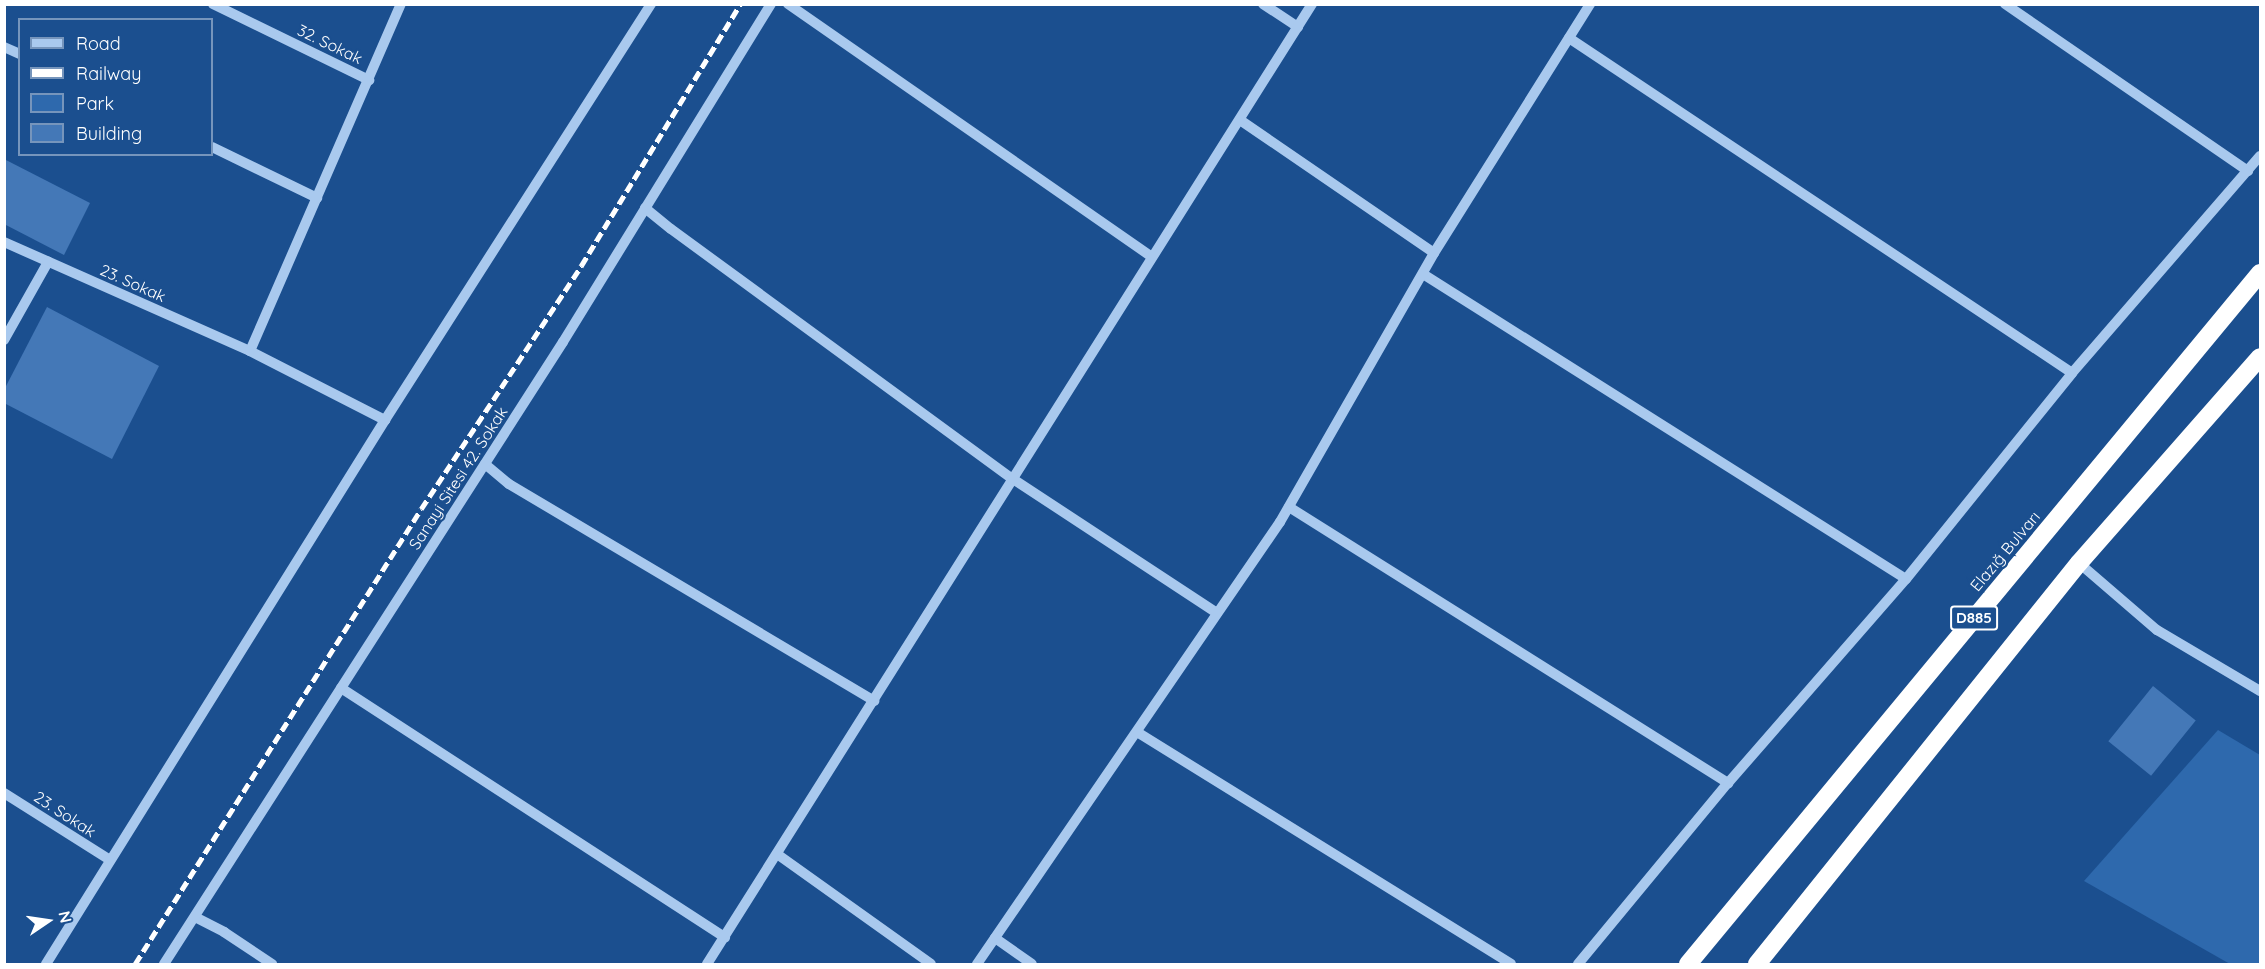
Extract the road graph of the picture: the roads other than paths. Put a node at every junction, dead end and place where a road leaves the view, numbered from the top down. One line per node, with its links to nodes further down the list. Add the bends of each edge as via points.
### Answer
1 (213, 4): 14 (street, 32. Sokak)
2 (401, 4): 14 (street)
3 (651, 4): 31 (street)
4 (771, 4): 20 (street, Sanayi Sitesi 42. Sokak)
5 (788, 4): 23 (street)
6 (1263, 4): 10 (street)
7 (1312, 4): 10 (street)
8 (1590, 4): 11 (street)
9 (2005, 4): 18 (street)
10 (1298, 27): 15 (street)
11 (1569, 38): 22 (street); 30 (street)
12 (4, 46): 13 (street)
13 (18, 53)
14 (369, 80): 19 (street)
15 (1240, 120): 22 (street); 23 (street)
16 (213, 147): 19 (street)
17 (2260, 156): 18 (street)
18 (2248, 171): 30 (street)
19 (317, 198): 28 (street)
20 (645, 208): 32 (street, Sanayi Sitesi 42. Sokak); 33 (street)
21 (4, 242): 24 (street, 23. Sokak)
22 (1434, 253): 25 (street)
23 (1152, 257): 33 (street)
24 (48, 262): 27 (street); 28 (street, 23. Sokak)
25 (1423, 273): 34 (street); 36 (street)
26 (2260, 273): 58 (highway, Elazığ Bulvarı / D885)
27 (4, 340)
28 (249, 351): 31 (street, 23. Sokak)
29 (2260, 357): 35 (highway, D885)
30 (2072, 373): 36 (street)
31 (385, 420): 45 (street)
32 (485, 464): 38 (street, Sanayi Sitesi 42. Sokak); 40 (street, via 509,484)
33 (1013, 479): 37 (street); 40 (street)
34 (1289, 507): 37 (street); 42 (street)
35 (2079, 563): 39 (street, via 2157,630); 59 (highway, D885)
36 (1906, 579): 42 (street)
37 (1217, 613): 41 (street)
38 (341, 688): 46 (street, Sanayi Sitesi 42. Sokak); 47 (street)
39 (2260, 691)
40 (873, 701): 44 (street)
41 (1137, 732): 48 (street); 56 (street)
42 (1728, 783): 57 (street)
43 (4, 793): 45 (street, 23. Sokak)
44 (777, 854): 47 (street); 53 (street)
45 (110, 860): 49 (street)
46 (195, 917): 50 (street, Sanayi Sitesi 42. Sokak); 51 (street)
47 (725, 937): 52 (street)
48 (995, 938): 54 (street); 55 (street)
49 (46, 964)
50 (164, 964)
51 (272, 964)
52 (707, 964)
53 (931, 964)
54 (977, 964)
55 (1032, 964)
56 (1511, 964)
57 (1578, 964)
58 (1688, 964)
59 (1757, 964)

